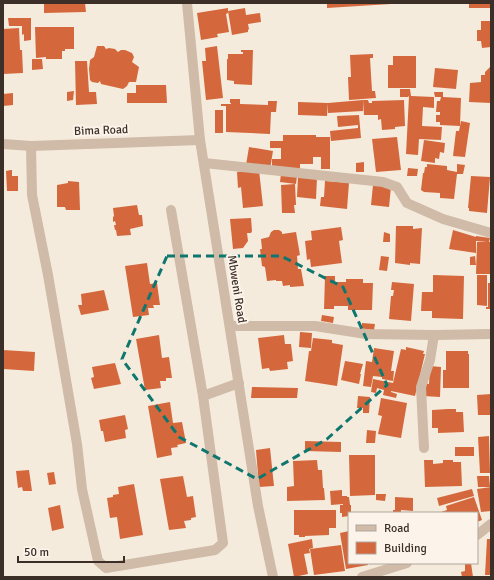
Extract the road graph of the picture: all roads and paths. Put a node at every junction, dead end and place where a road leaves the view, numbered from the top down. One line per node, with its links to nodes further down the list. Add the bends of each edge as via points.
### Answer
1 (187, 3): 2 (street, Mbweni Road)
2 (200, 140): 4 (street, Bima Road); 5 (street, Mbweni Road)
3 (3, 144): 4 (street, Bima Road)
4 (30, 146): 12 (street, via 32,195 77,444 82,489 98,561 106,568 216,550 223,543)
5 (204, 163): 7 (street, via 383,182 397,187 407,203 443,219); 8 (street, Mbweni Road)
6 (171, 210): 12 (street)
7 (491, 232)
8 (230, 326): 10 (street, via 315,326 366,334); 11 (street, Mbweni Road)
9 (491, 334): 10 (street)
10 (434, 335): 13 (street, via 430,360 421,387)
11 (239, 383): 12 (street); 17 (street, Mbweni Road, via 258,506)
12 (203, 396)
13 (424, 448)
14 (491, 524): 15 (street)
15 (478, 533)
16 (404, 564): 18 (street)
17 (273, 577)
18 (362, 577)

